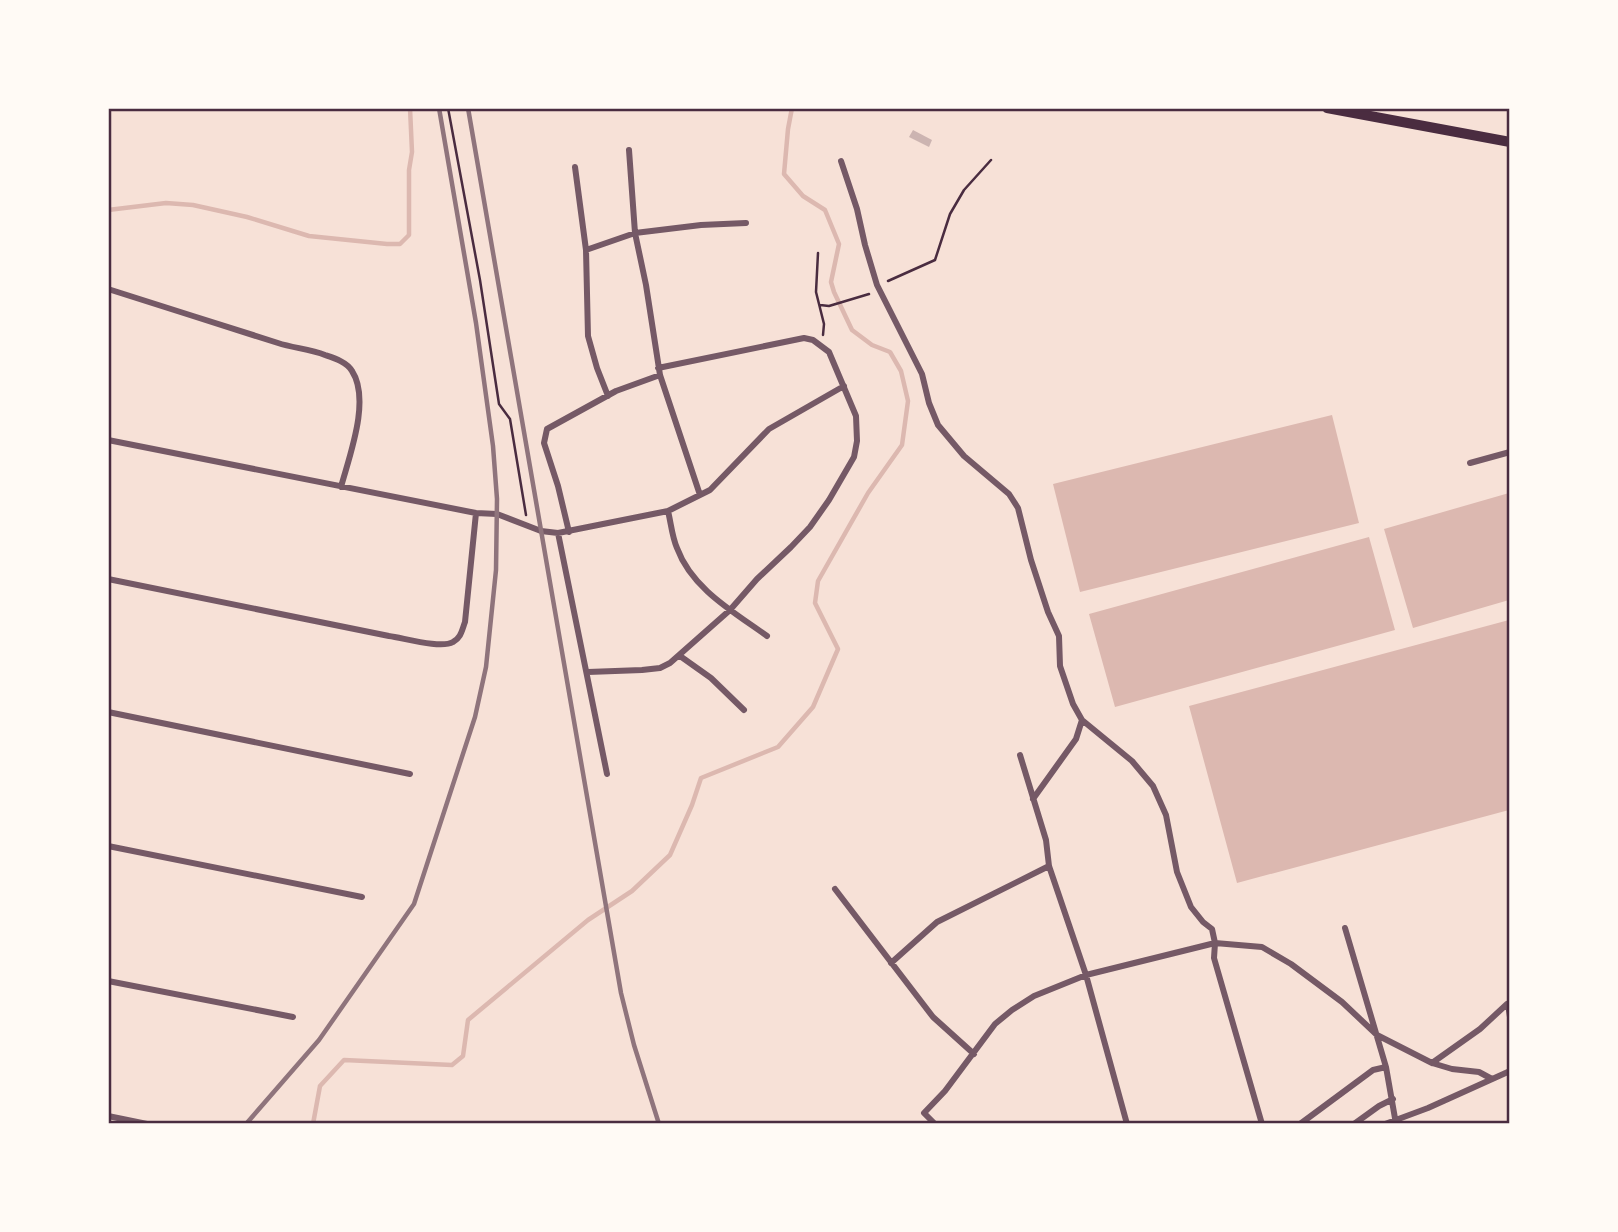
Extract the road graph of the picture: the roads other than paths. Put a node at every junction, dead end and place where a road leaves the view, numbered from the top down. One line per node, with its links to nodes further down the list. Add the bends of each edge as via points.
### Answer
1 (1327, 108): 2 (highway)
2 (1510, 142)
3 (629, 150): 7 (street)
4 (841, 161): 29 (street, via 877,285 922,374 938,425 1018,508 1059,636 1060,666)
5 (575, 167): 8 (street)
6 (746, 223): 7 (street)
7 (635, 233): 8 (street); 10 (street)
8 (586, 250): 12 (street, via 588,337)
9 (108, 289): 16 (street, via 342,362 352,371 359,405)
10 (659, 371): 11 (street, via 804,338 830,352); 12 (street); 17 (street)
11 (844, 386): 17 (street, via 769,429 722,479); 23 (street, via 856,416 857,441 848,471 810,527)
12 (608, 396): 20 (street, via 554,424 544,436)
13 (108, 440): 16 (street)
14 (1510, 452): 15 (street)
15 (1471, 463)
16 (341, 487): 19 (street)
17 (700, 495): 18 (street)
18 (668, 511): 20 (street); 23 (street, via 676,548 688,569)
19 (477, 513): 21 (street, via 497,514); 22 (street, via 465,622 461,635 450,644)
20 (569, 532): 21 (street)
21 (558, 533): 26 (street)
22 (108, 579)
23 (730, 610): 24 (street); 25 (street)
24 (767, 636)
25 (680, 656): 26 (street, via 660,668); 27 (street)
26 (588, 672): 32 (street)
27 (744, 710)
28 (108, 712): 31 (street)
29 (1082, 720): 33 (street, via 1076,739); 39 (street, via 1132,761 1153,786 1166,815 1181,883 1191,907 1212,929)
30 (1020, 755): 33 (street)
31 (410, 774)
32 (607, 774)
33 (1033, 799): 35 (street)
34 (108, 846): 37 (street)
35 (1049, 866): 40 (street, via 937,922); 41 (street)
36 (835, 889): 40 (street)
37 (362, 897)
38 (1345, 928): 46 (street)
39 (1215, 943): 41 (street); 46 (street, via 1262,947 1342,1002); 58 (street, via 1214,958)
40 (891, 963): 47 (street, via 933,1017)
41 (1086, 975): 47 (street, via 1012,1010 984,1037); 57 (street)
42 (108, 981): 45 (street)
43 (1508, 1004): 44 (street); 48 (street)
44 (1509, 1016)
45 (293, 1017)
46 (1377, 1035): 48 (street); 49 (street)
47 (974, 1054): 56 (street, via 924,1113)
48 (1433, 1063): 51 (street)
49 (1387, 1067): 52 (street); 59 (street, via 1373,1070)
50 (1510, 1071): 51 (street)
51 (1492, 1079): 54 (street)
52 (1393, 1099): 54 (street); 60 (street)
53 (108, 1116): 55 (street)
54 (1395, 1121): 61 (street)
55 (147, 1124)
56 (935, 1124)
57 (1126, 1124)
58 (1262, 1124)
59 (1300, 1124)
60 (1354, 1124)
61 (1385, 1124)

